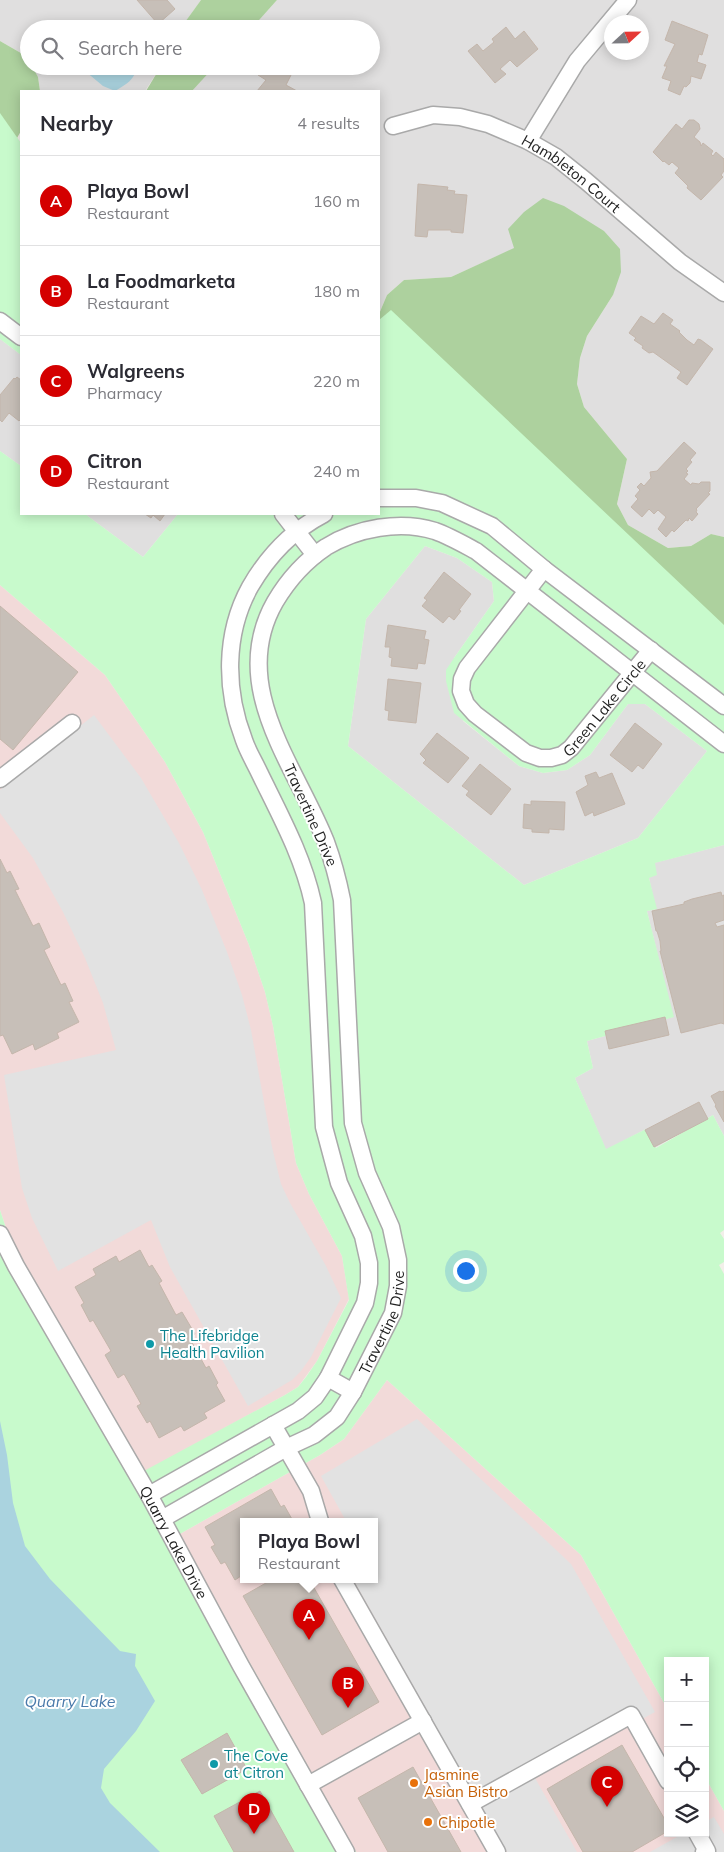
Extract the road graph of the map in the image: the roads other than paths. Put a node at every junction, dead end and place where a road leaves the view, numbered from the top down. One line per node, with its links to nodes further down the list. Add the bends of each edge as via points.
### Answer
1 (628, 0): 3 (street, via 577,61)
2 (394, 126): 3 (street, Hambleton Court, via 433,116 460,117 488,124)
3 (528, 141): 4 (street, Hambleton Court, via 556,157 680,262)
4 (724, 293)
5 (0, 321): 6 (street)
6 (20, 336)
7 (380, 498): 12 (street, via 416,498 456,508 492,526)
8 (284, 515): 10 (street)
9 (322, 515): 10 (street, Travertine Drive)
10 (297, 531): 11 (street); 21 (street, Travertine Drive, via 275,551 242,601 230,650 230,680 244,741 308,879 313,904 324,1127 339,1183 363,1236 368,1263 365,1303)
11 (315, 555): 13 (street, Travertine Drive, via 336,541 370,529 389,526 434,531 476,551); 22 (street, Travertine Drive, via 297,571 269,614 262,631 260,678 262,700 272,730 326,841 336,871 342,900 353,1123 366,1173 391,1227 398,1260 393,1313)
12 (544, 569): 13 (street, Green Lake Circle); 14 (street)
13 (527, 591): 15 (street, Travertine Drive); 15 (street, Green Lake Circle, via 467,668 461,690 466,704 475,714 526,754 540,758 562,755)
14 (651, 650): 15 (street, Green Lake Circle); 16 (street)
15 (633, 672): 18 (street, Travertine Drive)
16 (724, 706)
17 (72, 723): 19 (street)
18 (724, 744)
19 (0, 779)
20 (0, 1234): 25 (street, Quarry Lake Drive)
21 (328, 1378): 22 (street); 23 (street, Travertine Drive, via 315,1397)
22 (353, 1392): 24 (street, Travertine Drive, via 337,1417 314,1435)
23 (273, 1425): 24 (street); 25 (street, Travertine Drive)
24 (286, 1448): 26 (street, via 311,1491); 27 (street, Travertine Drive)
25 (149, 1495): 27 (street, Quarry Lake Drive)
26 (319, 1518)
27 (162, 1519): 31 (street, Quarry Lake Drive)
28 (344, 1583): 29 (street)
29 (423, 1721): 31 (street); 32 (street)
30 (664, 1773): 32 (street, via 631,1714)
31 (308, 1785): 35 (street, Quarry Lake Drive)
32 (470, 1804): 36 (street)
33 (699, 1837): 34 (street)
34 (706, 1851)
35 (346, 1852)
36 (497, 1852)

